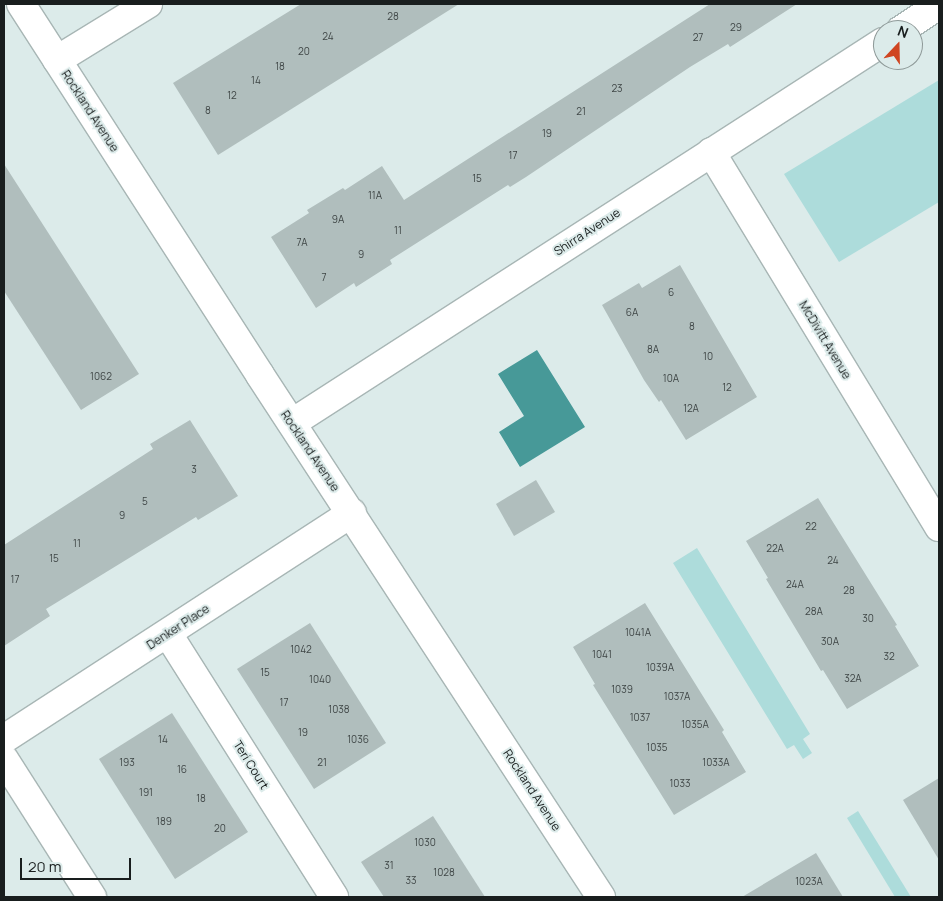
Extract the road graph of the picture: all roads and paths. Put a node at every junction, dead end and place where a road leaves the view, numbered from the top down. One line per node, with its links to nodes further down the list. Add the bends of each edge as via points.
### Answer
1 (21, 4): 6 (street, Rockland Avenue)
2 (148, 4): 6 (street)
3 (939, 5): 4 (street)
4 (916, 20)
5 (873, 48): 7 (street, Shirra Avenue)
6 (57, 60): 8 (street, Rockland Avenue)
7 (711, 152): 8 (street, Shirra Avenue); 10 (street, McDivitt Avenue)
8 (292, 422): 9 (street, Rockland Avenue)
9 (352, 513): 11 (street, Denker Place); 16 (street, Rockland Avenue)
10 (939, 527)
11 (168, 634): 12 (street, Denker Place); 15 (street, Teri Court)
12 (4, 738)
13 (4, 759): 14 (street)
14 (92, 897)
15 (334, 897)
16 (601, 897)

